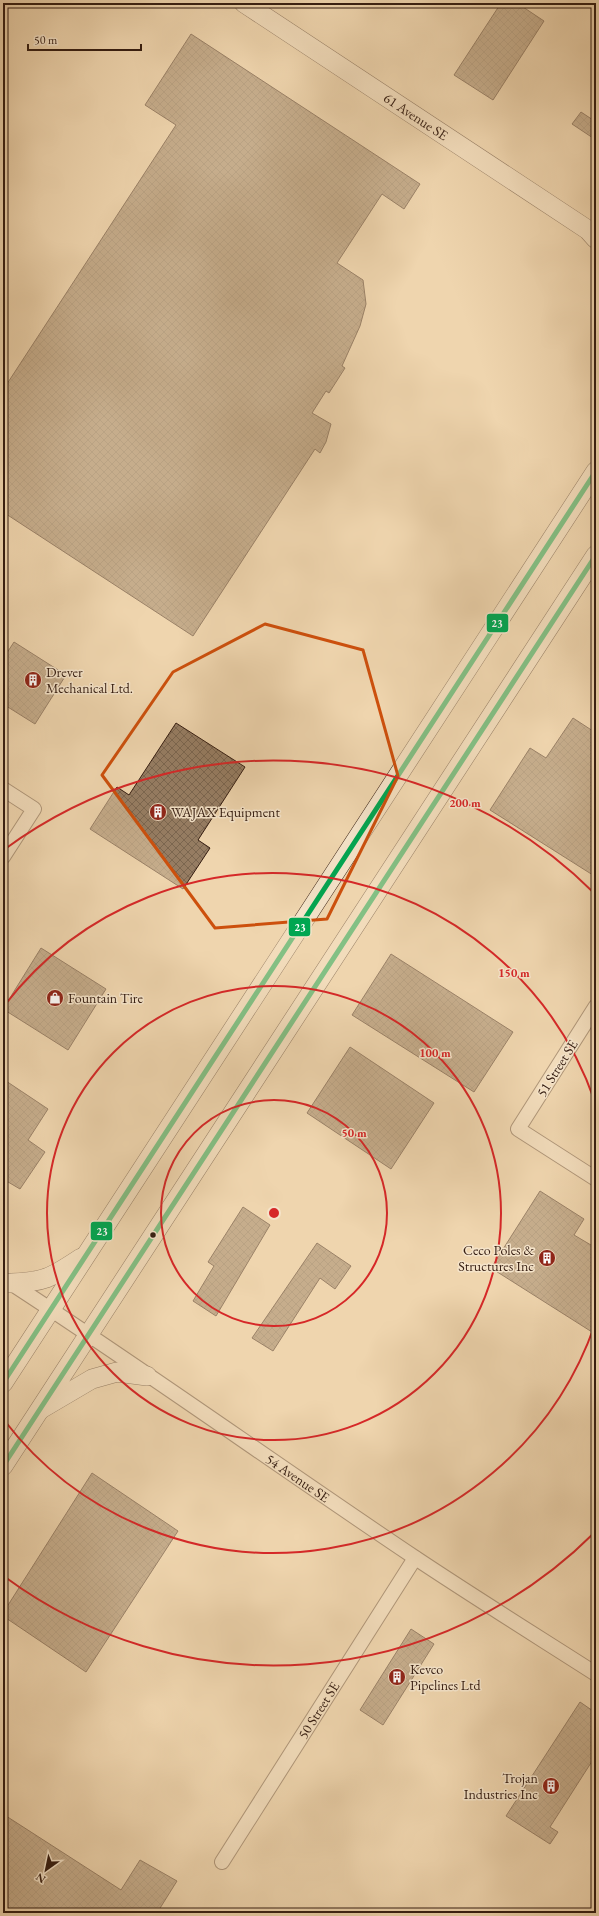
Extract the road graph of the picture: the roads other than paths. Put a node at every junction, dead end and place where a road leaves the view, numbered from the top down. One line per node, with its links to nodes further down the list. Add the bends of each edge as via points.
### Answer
1 (244, 3): 2 (main road, 61 Avenue SE)
2 (593, 234)
3 (596, 471): 9 (main road)
4 (596, 555): 12 (main road)
5 (3, 789): 6 (street, via 34,809)
6 (3, 857)
7 (596, 1006): 8 (street, 51 Street SE, via 518,1129)
8 (596, 1179)
9 (87, 1254): 10 (main road, via 51,1277 35,1282); 11 (main road)
10 (7, 1281): 11 (street, 54 Avenue SE)
11 (51, 1309): 12 (street, 54 Avenue SE); 14 (main road)
12 (89, 1334): 13 (street, 54 Avenue SE); 15 (main road)
13 (147, 1376): 15 (main road, via 117,1372 92,1379); 17 (street, 54 Avenue SE)
14 (3, 1383)
15 (38, 1411): 16 (main road)
16 (3, 1466)
17 (415, 1558): 18 (street, 54 Avenue SE); 19 (street, 50 Street SE)
18 (596, 1674)
19 (222, 1862)

